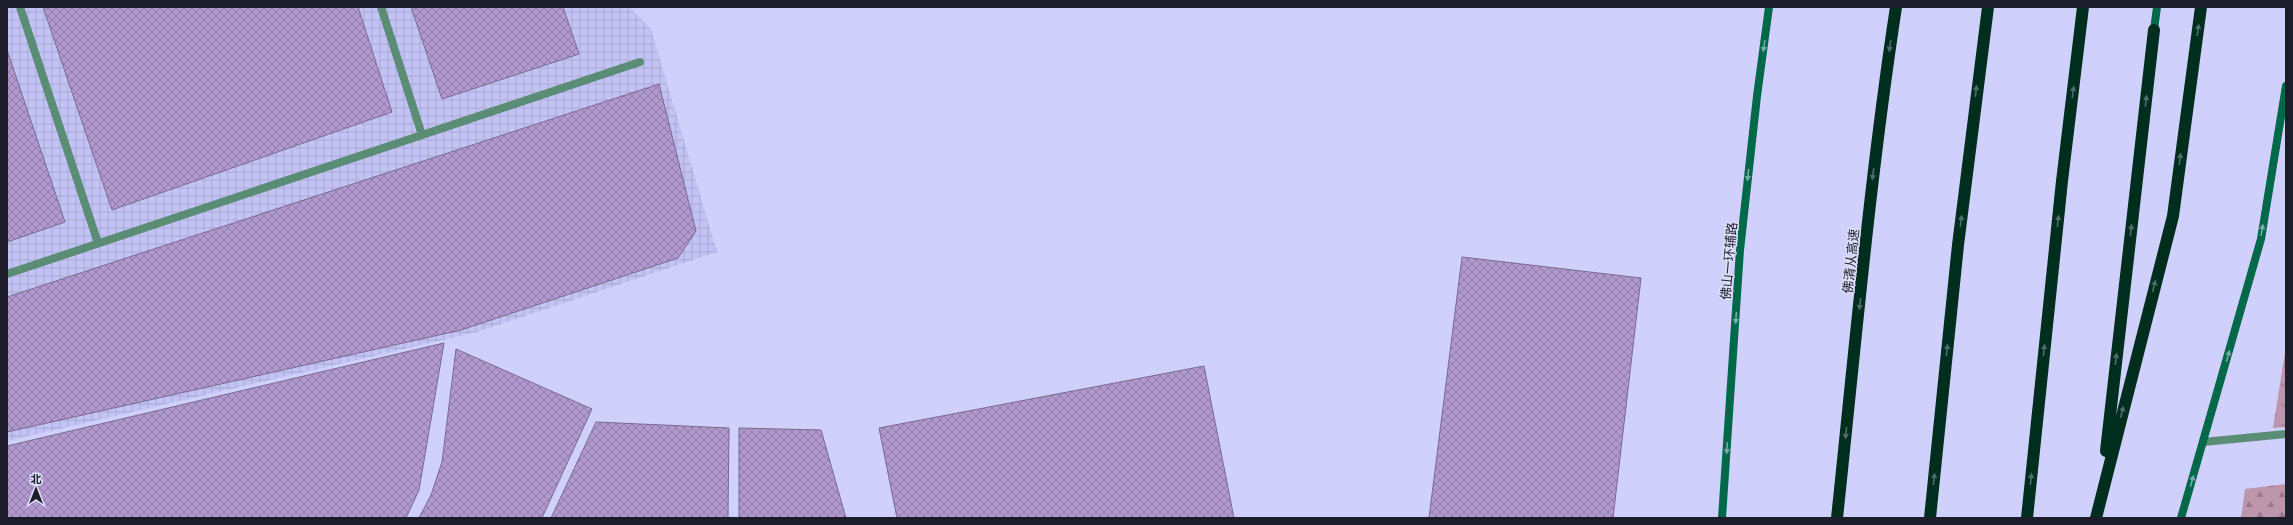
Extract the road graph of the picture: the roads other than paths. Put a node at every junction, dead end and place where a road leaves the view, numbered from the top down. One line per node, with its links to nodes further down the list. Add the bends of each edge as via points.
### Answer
1 (20, 7): 13 (street)
2 (381, 7): 12 (street)
3 (1769, 7): 18 (main road, 佛山一环辅路, one-way to 18, via 1740,250)
4 (1896, 7): 19 (highway, 佛清从高速, one-way to 19, via 1869,210)
5 (1988, 7): 20 (highway, one-way to 5, via 1958,245)
6 (2083, 7): 21 (highway, one-way to 6)
7 (2158, 7): 9 (main road)
8 (2201, 7): 17 (highway, one-way to 8, via 2173,216)
9 (2154, 30): 17 (highway, one-way to 9)
10 (640, 62): 12 (street)
11 (2286, 86): 16 (main road, one-way to 11, via 2261,239)
12 (422, 135): 13 (street)
13 (98, 244): 14 (street)
14 (7, 274)
15 (2286, 434): 16 (street)
16 (2202, 442): 23 (main road, one-way to 16)
17 (2100, 496): 22 (highway)
18 (1722, 518)
19 (1837, 518)
20 (1930, 518)
21 (2027, 518)
22 (2096, 518)
23 (2181, 518)

